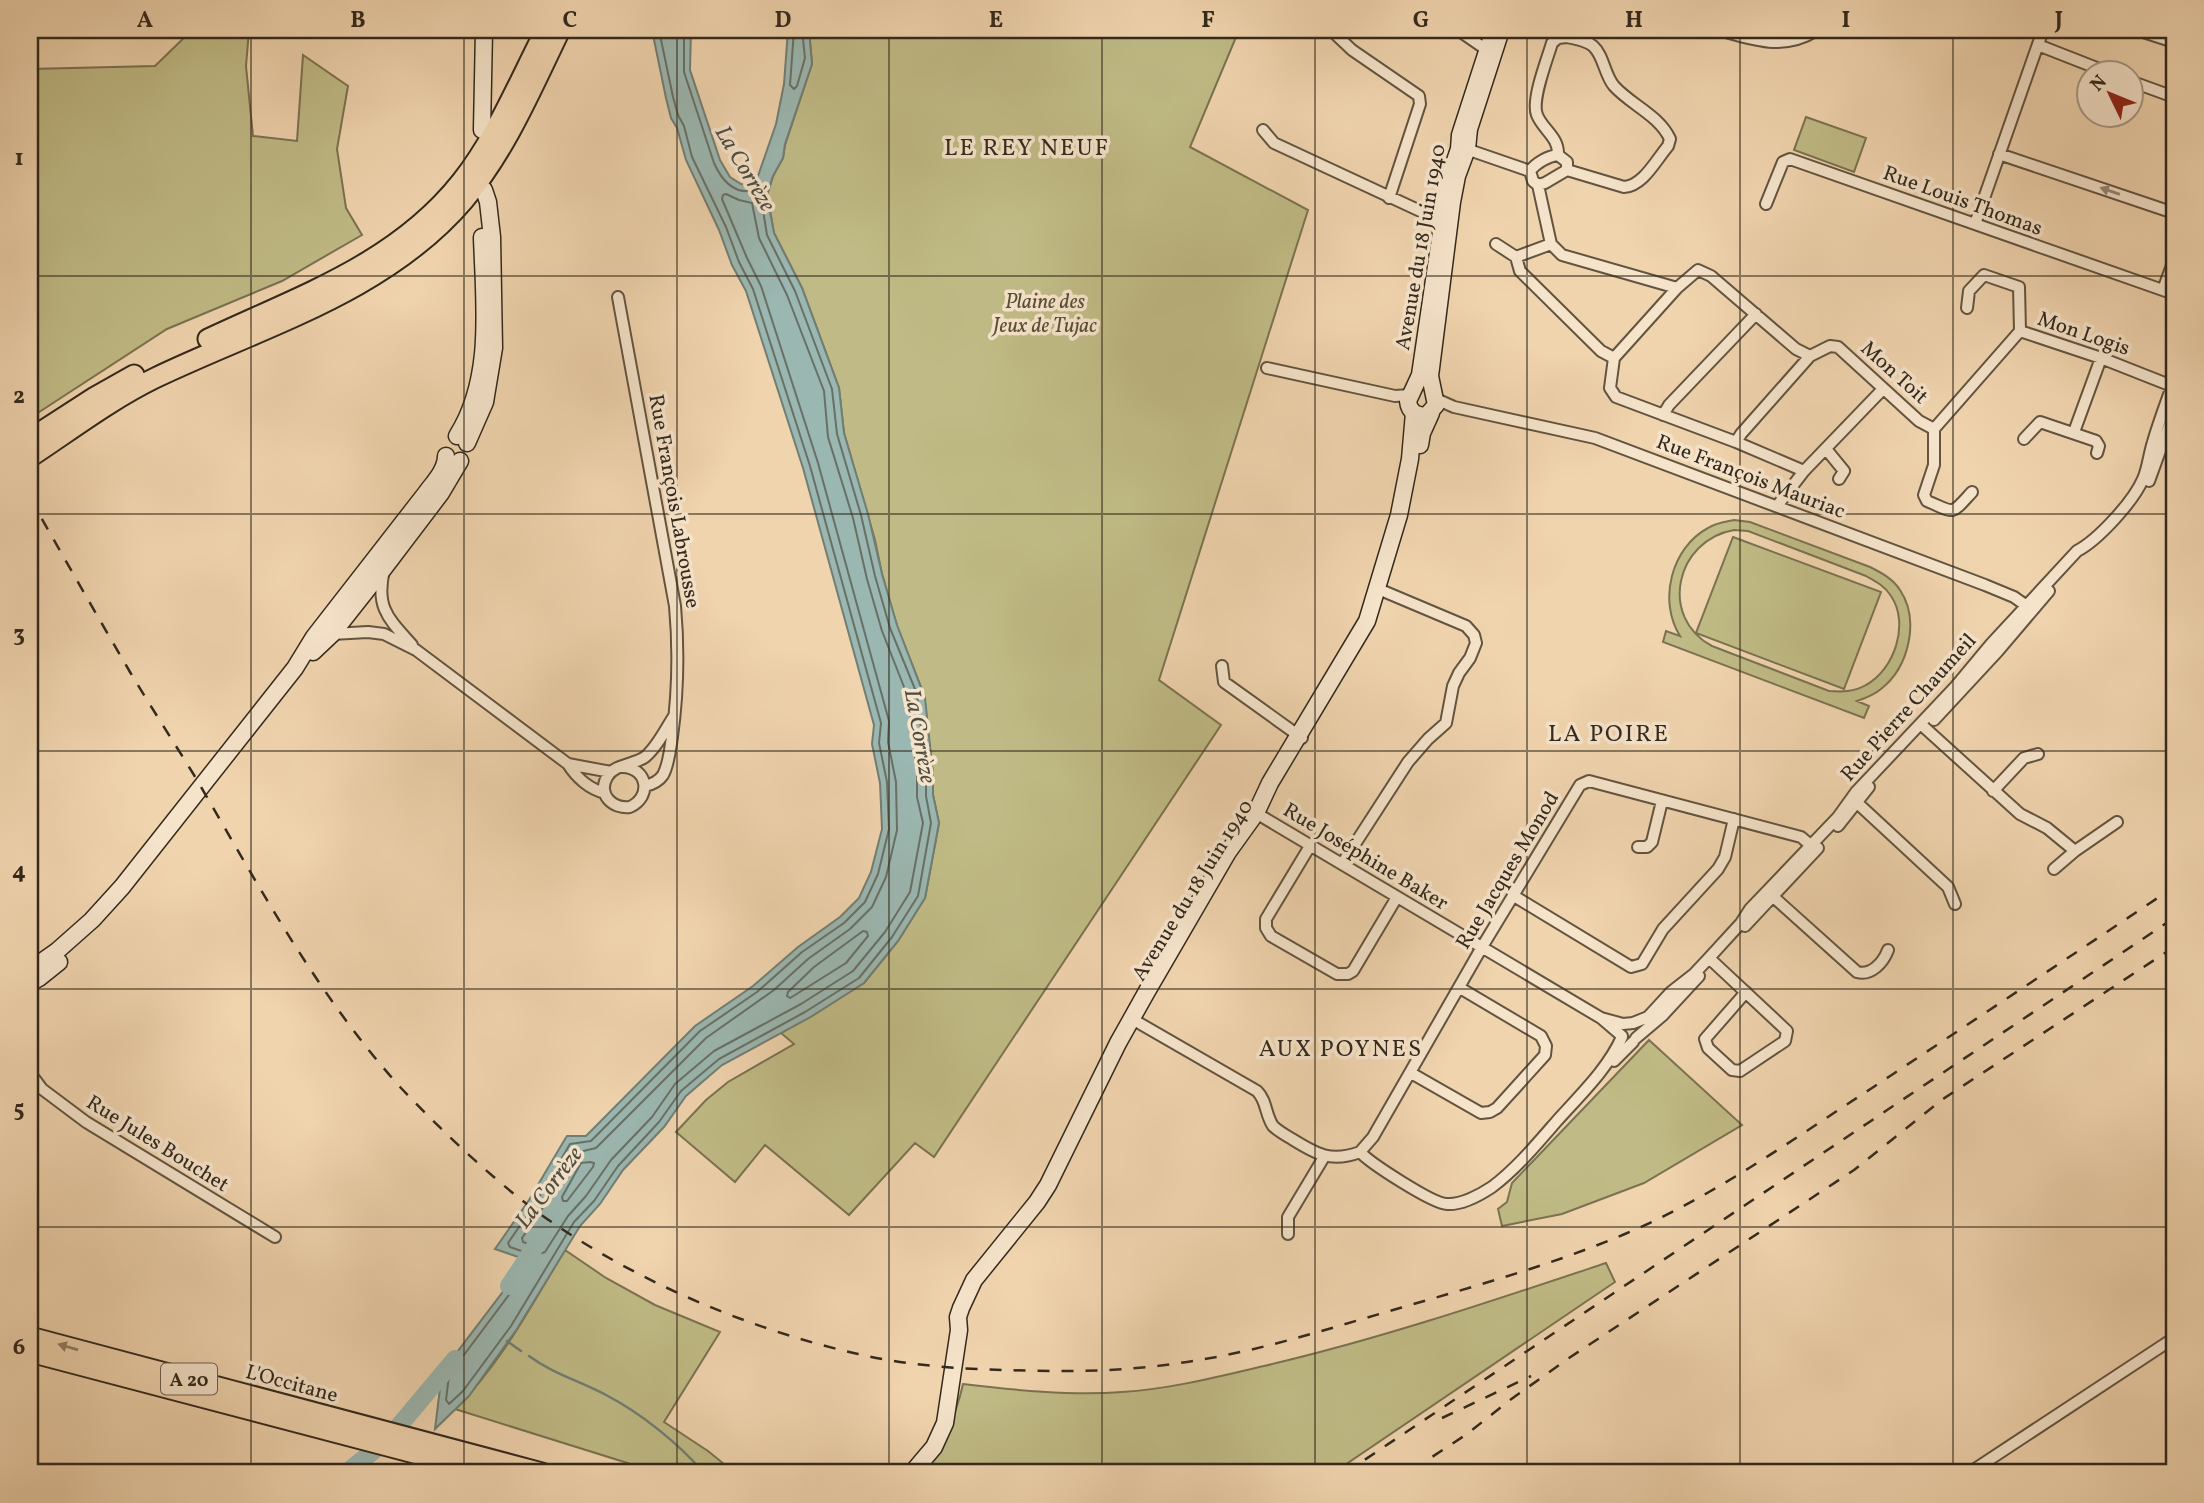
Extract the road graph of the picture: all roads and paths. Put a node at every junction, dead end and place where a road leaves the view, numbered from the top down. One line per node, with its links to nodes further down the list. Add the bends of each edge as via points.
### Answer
1 (484, 30): 18 (street)
2 (545, 30): 56 (highway, via 496,127 461,181 410,233 324,287 143,370 95,397)
3 (560, 30): 56 (highway, via 512,126 478,181 413,248 334,298 151,380)
4 (1458, 30): 14 (street)
5 (1494, 30): 14 (street, Avenue du 18 Juin 1940)
6 (1501, 30): 20 (street, Avenue du 18 Juin 1940)
7 (1719, 30): 8 (street, via 1784,43)
8 (1817, 30)
9 (2043, 30): 13 (street)
10 (2137, 30): 12 (street)
11 (1337, 32): 26 (street, via 1352,50 1419,96)
12 (2174, 42)
13 (2038, 45): 15 (street); 21 (street)
14 (1487, 50): 20 (street, Avenue du 18 Juin 1940, via 1460,135)
15 (2076, 60)
16 (2144, 86): 17 (street)
17 (2174, 97)
18 (482, 130)
19 (1263, 130): 26 (street, via 1274,144)
20 (1463, 150): 24 (street); 29 (street, Avenue du 18 Juin 1940, via 1449,178)
21 (1999, 154): 28 (street, one-way to 21); 30 (street)
22 (1558, 155): 23 (street, via 1567,162); 23 (street, via 1551,134 1535,112 1552,43 1567,37 1590,43 1616,88 1665,128 1670,139 1632,187); 24 (street)
23 (1567, 170): 25 (street)
24 (1530, 171): 25 (street)
25 (1538, 185): 32 (street)
26 (1389, 198): 29 (street)
27 (1766, 204): 30 (street, Rue Louis Thomas, via 1783,162 1790,159)
28 (2174, 213)
29 (1445, 223): 48 (street, Avenue du 18 Juin 1940)
30 (1975, 224): 36 (street, Rue Louis Thomas)
31 (1496, 244): 33 (street)
32 (1551, 244): 33 (street); 35 (street, via 1562,255)
33 (1516, 257): 42 (street, via 1520,271 1601,351)
34 (2174, 260): 36 (street)
35 (1677, 289): 39 (street, via 1698,270); 42 (street)
36 (2169, 292)
37 (618, 297): 72 (street, Rue François Labrousse, via 675,606)
38 (1967, 308): 40 (street, Mon Logis, via 1969,291 1983,275 2019,287)
39 (1756, 314): 41 (street); 49 (street)
40 (2020, 331): 43 (street, Mon Logis); 45 (street, Mon Logis)
41 (1810, 356): 47 (street, Mon Toit, via 1829,346 1838,347); 55 (street)
42 (1614, 358): 49 (street, via 1610,388 1616,397)
43 (2101, 359): 46 (street, Mon Logis); 52 (street)
44 (1267, 368): 48 (street, Rue François Mauriac)
45 (1981, 375): 51 (street, Mon Toit)
46 (2174, 384): 50 (street, Rue Pierre Chaumeil)
47 (1884, 389): 51 (street, Mon Toit); 57 (street)
48 (1419, 401): 62 (street, Rue François Mauriac, via 1595,438); 64 (street, Avenue du 18 Juin 1940, via 1422,433 1399,548); 74 (street, Avenue du 18 Juin 1940, via 1399,514 1369,615)
49 (1663, 415): 55 (street)
50 (2171, 415): 67 (street, Rue Pierre Chaumeil, via 2151,477 2136,502)
51 (1934, 429): 61 (street, Mon Toit, via 1934,465 1924,495 1927,501 1951,511)
52 (2074, 432): 53 (street, via 2040,422); 58 (street, via 2096,441)
53 (2024, 439)
54 (462, 440): 54 (street, via 485,402 494,348 492,237 484,190 480,202 483,363); 63 (street, via 468,449 446,463)
55 (1736, 442): 59 (street)
56 (33, 449)
57 (1826, 449): 59 (street); 60 (street, via 1844,471)
58 (2097, 453)
59 (1804, 471): 62 (street)
60 (1839, 479)
61 (1972, 492)
62 (1777, 506): 67 (street, Rue François Mauriac, via 1985,584)
63 (382, 561): 65 (street); 66 (street); 68 (street)
64 (1383, 591): 74 (street, Avenue du 18 Juin 1940, via 1353,657); 93 (street, via 1466,626 1476,643 1453,686 1446,723 1408,762)
65 (352, 604): 66 (street, via 367,599); 68 (street); 69 (street)
66 (383, 604): 70 (street, Rue François Labrousse, via 386,616)
67 (2030, 608): 73 (street, Rue Pierre Chaumeil, via 1980,671); 84 (street, Rue Pierre Chaumeil, via 1978,658)
68 (330, 626): 69 (street, Rue François Labrousse); 102 (street, via 173,825 162,851 130,894 99,927)
69 (359, 633): 70 (street, Rue François Labrousse, via 384,634)
70 (416, 650): 78 (street, Rue François Labrousse)
71 (1222, 666): 74 (street, via 1224,682)
72 (675, 714): 75 (street, Rue François Labrousse); 76 (street)
73 (1925, 728): 82 (street); 84 (street, Rue Pierre Chaumeil)
74 (1302, 738): 86 (street, Avenue du 18 Juin 1940, via 1270,783)
75 (670, 751): 76 (street); 81 (street, Rue François Labrousse, via 663,775)
76 (648, 754): 79 (street)
77 (2038, 754): 82 (street, via 2024,758)
78 (568, 764): 80 (street, Rue François Labrousse); 83 (street, Rue François Labrousse)
79 (623, 767): 80 (street); 81 (street, via 641,774)
80 (611, 772): 83 (street)
81 (645, 786): 83 (street, Rue François Labrousse, via 642,800 630,807 614,806)
82 (1993, 791): 92 (street)
83 (604, 793)
84 (1854, 800): 91 (street, Rue Pierre Chaumeil); 98 (street, via 1948,887)
85 (1662, 802): 87 (street, Rue Jacques Monod); 90 (street, via 1652,842); 97 (street, Rue Jacques Monod, via 1589,781 1580,785)
86 (1260, 816): 89 (street, Rue Joséphine Baker); 106 (street, Avenue du 18 Juin 1940); 106 (street, Avenue du 18 Juin 1940, via 1228,852)
87 (1734, 819): 91 (street, Rue Jacques Monod, via 1801,837); 97 (street, via 1725,858 1662,929 1642,964 1631,967)
88 (2117, 822): 92 (street)
89 (1310, 846): 93 (street, Rue Joséphine Baker); 96 (street, via 1266,919 1268,932 1282,943 1337,974 1348,974)
90 (1638, 847)
91 (1813, 848): 95 (street, Rue Pierre Chaumeil)
92 (2075, 851): 94 (street)
93 (1342, 864): 96 (street, Rue Joséphine Baker)
94 (2054, 869)
95 (1770, 894): 100 (street, via 1857,972 1871,972); 101 (street, Rue Pierre Chaumeil)
96 (1397, 897): 99 (street, Rue Joséphine Baker)
97 (1514, 897): 99 (street, Rue Jacques Monod)
98 (1955, 904)
99 (1482, 947): 103 (street, Rue Jacques Monod); 107 (street, Rue Joséphine Baker)
100 (1888, 950)
101 (1711, 959): 105 (street); 107 (street, Rue Pierre Chaumeil)
102 (33, 977): 104 (street)
103 (1460, 988): 109 (street, Rue Jacques Monod); 109 (street, via 1541,1036 1545,1055 1497,1108 1486,1113)
104 (30, 992)
105 (1746, 992): 105 (street, via 1787,1031 1787,1037 1736,1072 1708,1048 1705,1039)
106 (1134, 1020): 111 (street, via 1256,1091 1278,1130); 117 (street, Avenue du 18 Juin 1940, via 1118,1043 1048,1185 966,1294 958,1317)
107 (1628, 1033): 110 (street, via 1608,1064 1512,1170 1489,1189 1442,1204)
108 (30, 1073): 113 (street, Rue Jules Bouchet, via 42,1089 86,1122)
109 (1411, 1073): 110 (street, Rue Jacques Monod)
110 (1360, 1152): 111 (street)
111 (1324, 1157): 112 (street, via 1289,1217)
112 (1288, 1234)
113 (275, 1237)
114 (30, 1336): 118 (highway, L'Occitane / A 20, one-way to 114)
115 (2174, 1338): 126 (street)
116 (30, 1352): 118 (highway, L'Occitane / A 20)
117 (945, 1418): 122 (street); 123 (street, via 934,1447)
118 (340, 1426): 119 (highway, L'Occitane / A 20)
119 (436, 1451): 120 (highway, L'Occitane / A 20); 121 (highway, L'Occitane / A 20)
120 (490, 1473)
121 (542, 1473)
122 (904, 1473)
123 (912, 1473)
124 (1419, 1473): 125 (street)
125 (1436, 1473)
126 (1969, 1473)

